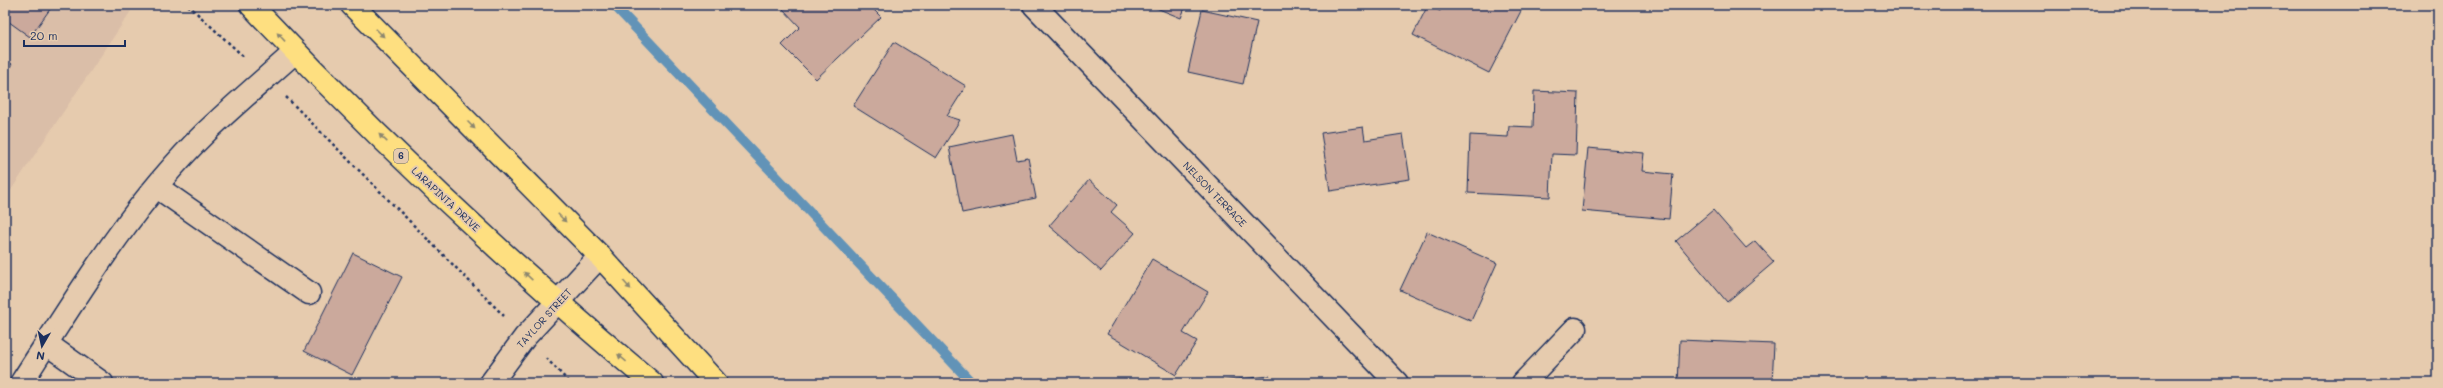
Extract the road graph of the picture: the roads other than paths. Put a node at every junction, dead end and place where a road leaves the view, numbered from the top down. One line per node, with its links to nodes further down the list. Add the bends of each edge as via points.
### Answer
1 (251, 5): 4 (main road, LARAPINTA DRIVE / 6, one-way to 1)
2 (352, 5): 6 (main road, one-way to 6)
3 (1034, 5): 16 (street, NELSON TERRACE)
4 (295, 52): 5 (street, via 204,133); 8 (main road, LARAPINTA DRIVE / 6, one-way to 4)
5 (157, 187): 7 (street); 10 (street, via 103,258)
6 (600, 256): 8 (street, TAYLOR STREET); 15 (main road, one-way to 15)
7 (309, 293)
8 (556, 303): 13 (street, TAYLOR STREET, via 525,337); 14 (main road, LARAPINTA DRIVE / 6, one-way to 8)
9 (1575, 329): 17 (street)
10 (46, 344): 11 (street); 12 (street)
11 (21, 383)
12 (102, 383)
13 (491, 383)
14 (652, 383)
15 (716, 383)
16 (1397, 383)
17 (1523, 383)

